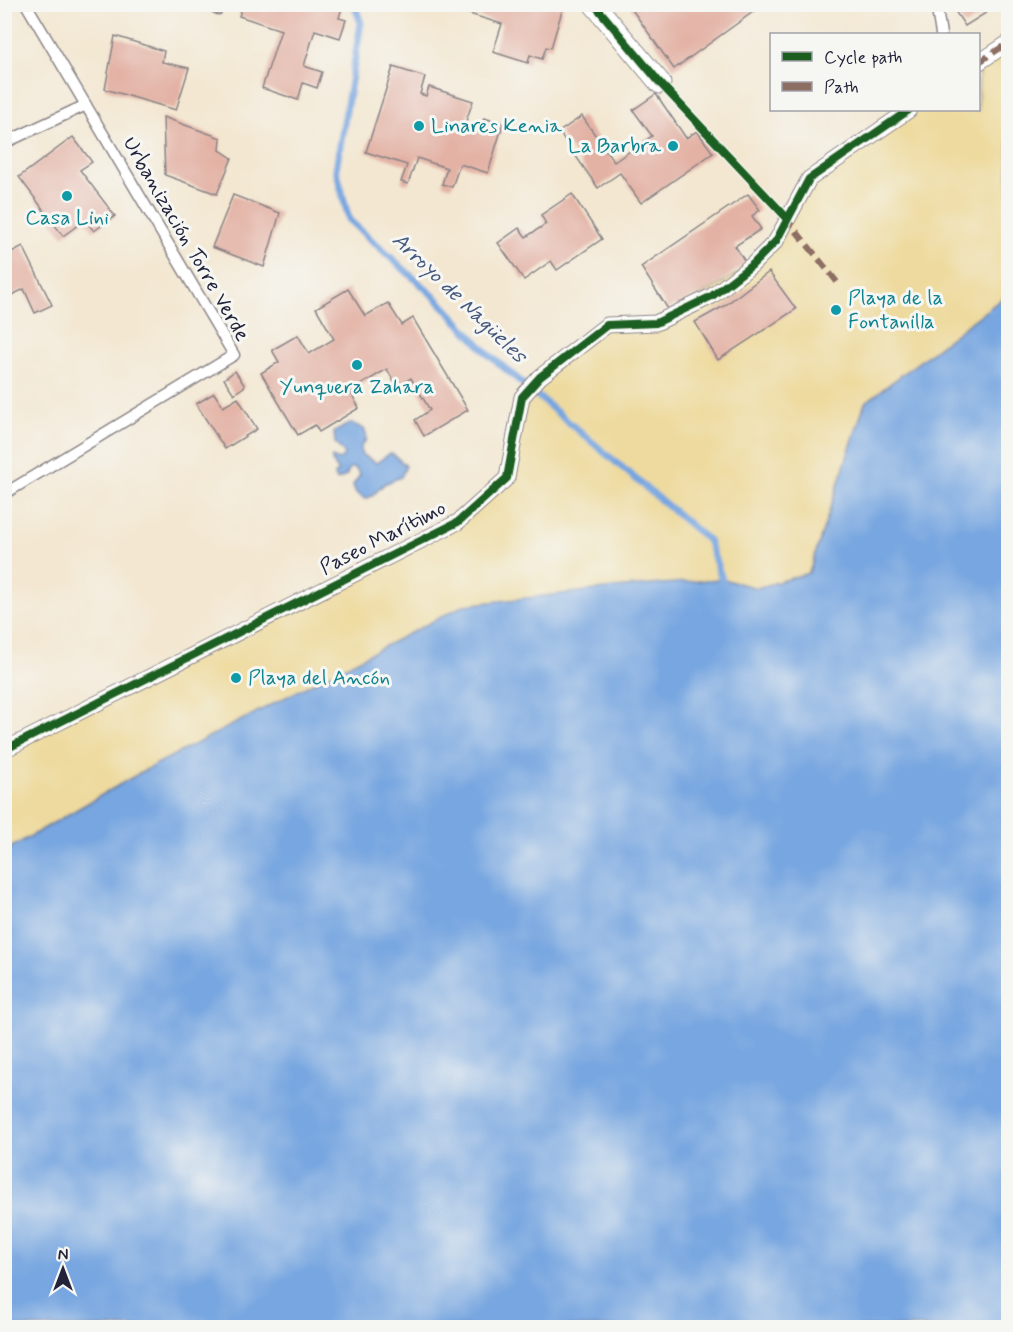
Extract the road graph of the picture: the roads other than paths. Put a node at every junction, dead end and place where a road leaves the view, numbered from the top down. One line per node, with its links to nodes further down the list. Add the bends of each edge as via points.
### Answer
1 (26, 4): 8 (lane, Urbanización Torre Verde)
2 (594, 4): 7 (street)
3 (936, 4): 4 (lane)
4 (941, 33)
5 (1008, 43): 6 (street)
6 (980, 62)
7 (660, 83)
8 (86, 105): 10 (lane); 11 (lane, Urbanización Torre Verde, via 234,355)
9 (908, 111): 12 (street, Paseo Marítimo, via 809,179 776,241 712,296 656,323 607,325 540,377 522,397 507,478 458,522)
10 (4, 143)
11 (4, 494)
12 (4, 750)

